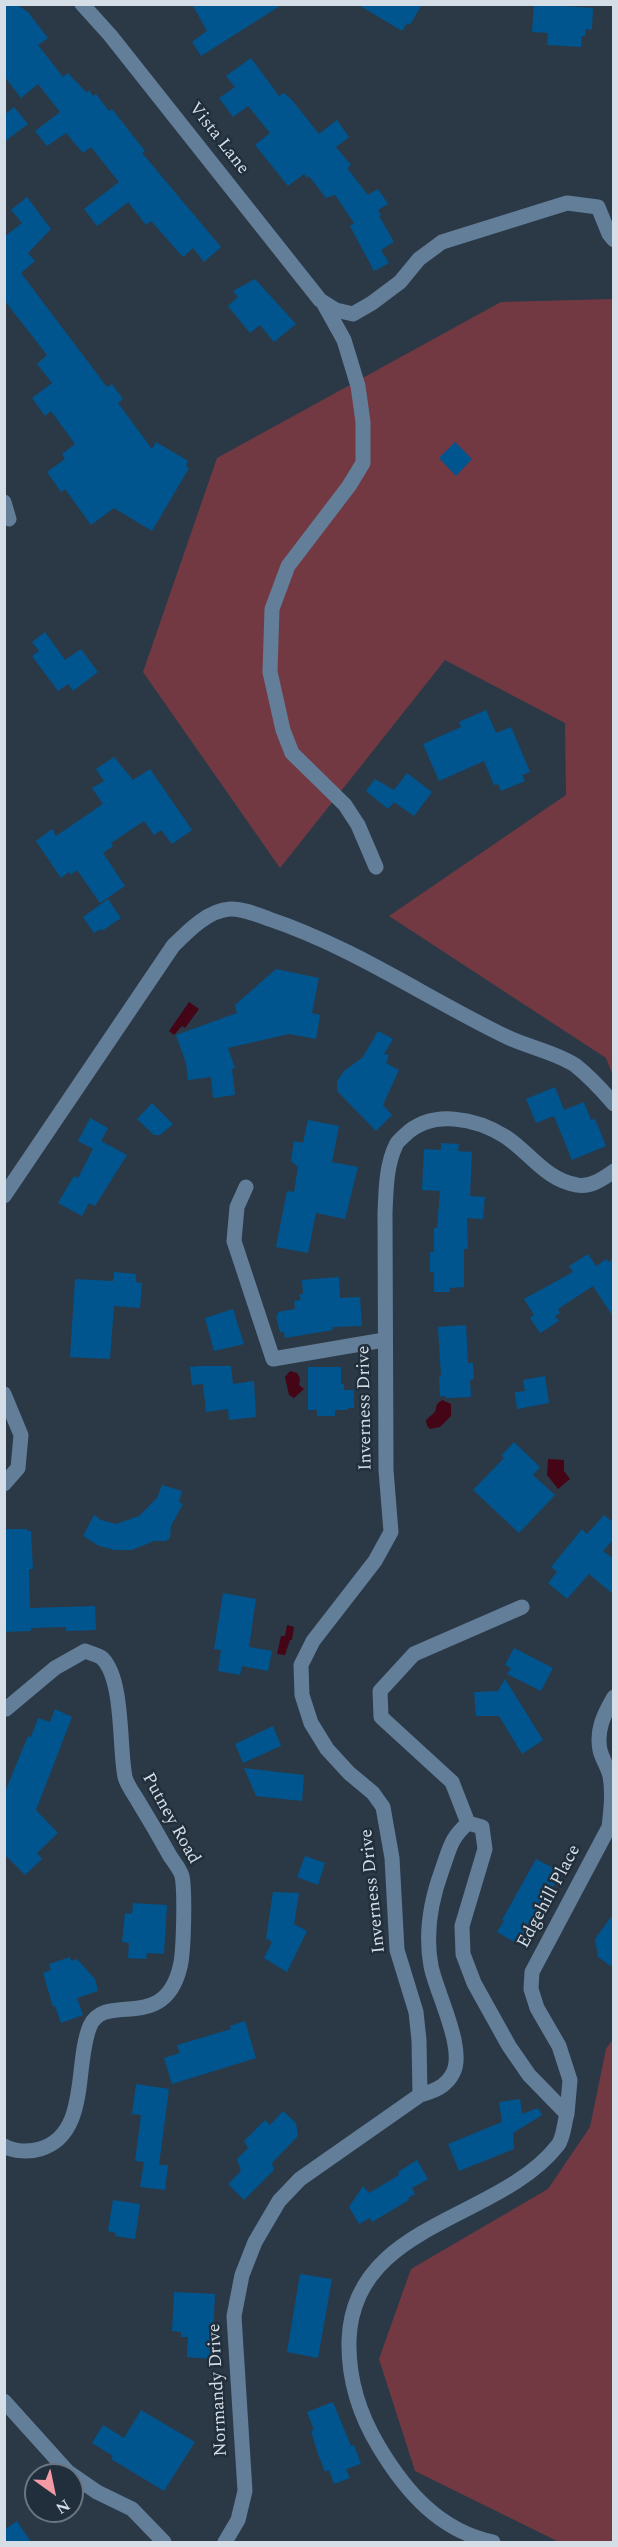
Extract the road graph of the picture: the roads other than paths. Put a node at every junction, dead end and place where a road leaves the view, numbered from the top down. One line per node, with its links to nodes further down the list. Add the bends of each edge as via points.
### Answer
1 (82, 4): 3 (street, Vista Lane)
2 (614, 240): 3 (street, via 598,207 567,203 442,242 418,259 400,282 353,314)
3 (321, 301): 6 (street, Vista Lane, via 344,340 358,386 363,463 288,566 272,609 270,672 292,753 345,806)
4 (4, 502): 5 (street)
5 (9, 519)
6 (376, 867)
7 (614, 1104): 10 (street, via 573,1064 508,1038 292,927 230,909 210,916 173,946)
8 (614, 1171): 11 (street, Inverness Drive, via 602,1180 579,1186 561,1180 534,1163 506,1137 472,1121 446,1118 414,1127 396,1144 388,1173)
9 (246, 1187): 11 (street, via 237,1208 234,1241 273,1359)
10 (4, 1196)
11 (384, 1340): 19 (street, Inverness Drive, via 391,1532 375,1561 313,1641 301,1665 302,1695 311,1723 327,1749 383,1807 392,1858 397,1950 416,2012 420,2040)
12 (4, 1394): 13 (street, via 21,1435 18,1468)
13 (4, 1484)
14 (522, 1607): 17 (street, via 414,1654 380,1691 381,1717 452,1782)
15 (614, 1697): 18 (street, Edgehill Place, via 598,1733 609,1775)
16 (5, 1709): 21 (street, Putney Road, via 55,1668 85,1651 101,1657 112,1674 125,1779 182,1875 183,1943 180,1968 160,2002 146,2009 109,2010 91,2023 77,2102 67,2129 52,2145 33,2151)
17 (468, 1823): 19 (street, via 454,1835 437,1883 428,1933 431,1965 457,2054 454,2072 440,2089); 20 (street, via 482,1827 485,1849 462,1926 463,1954 474,1983 509,2046 529,2075)
18 (611, 1828): 20 (street, Edgehill Place, via 532,1972 531,1989 537,2008 559,2046 570,2080)
19 (420, 2095): 24 (street, Normandy Drive, via 300,2179 279,2201 255,2241 242,2275 234,2316 245,2491 238,2520)
20 (567, 2114): 25 (street, via 560,2143 528,2173 417,2236 383,2260 364,2282 350,2329 349,2360 355,2396 396,2476 427,2510 449,2526)
21 (4, 2146)
22 (4, 2401): 23 (street, via 68,2472 132,2509)
23 (164, 2542)
24 (225, 2542)
25 (493, 2542)

